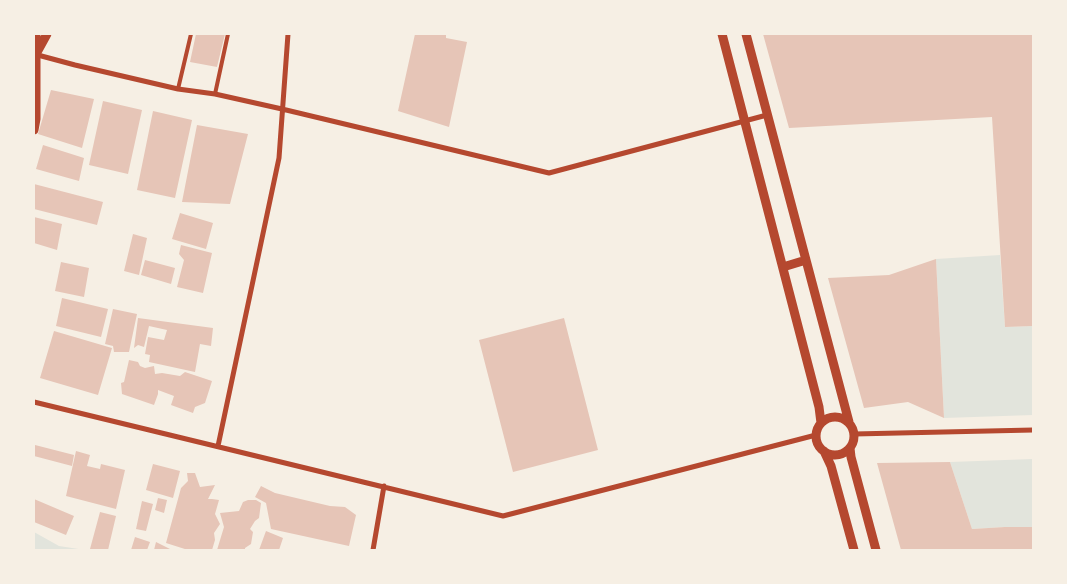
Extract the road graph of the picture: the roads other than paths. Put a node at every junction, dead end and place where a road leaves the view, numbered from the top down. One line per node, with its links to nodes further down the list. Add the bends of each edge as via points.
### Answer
1 (36, 34): 8 (street)
2 (47, 34): 8 (street)
3 (191, 34): 9 (lane)
4 (228, 34): 10 (lane)
5 (288, 34): 11 (street)
6 (722, 34): 13 (street)
7 (746, 34): 12 (street)
8 (34, 56): 9 (street); 14 (street)
9 (178, 89): 10 (street)
10 (215, 94): 11 (street)
11 (282, 109): 13 (street, via 549,173); 23 (street, via 278,158)
12 (767, 115): 13 (street); 15 (street)
13 (745, 122): 16 (street)
14 (34, 130)
15 (806, 260): 16 (street); 18 (street)
16 (783, 267): 19 (street)
17 (34, 402): 23 (street)
18 (849, 422): 19 (street, via 838,416); 21 (street)
19 (821, 423): 22 (street)
20 (1033, 430): 21 (street)
21 (854, 434): 24 (street)
22 (816, 435): 25 (street); 26 (street, via 503,516)
23 (218, 446): 26 (street)
24 (850, 448): 25 (street, via 836,455); 29 (street)
25 (823, 451): 28 (street, via 831,466)
26 (384, 486): 27 (street)
27 (374, 550)
28 (854, 550)
29 (876, 550)

